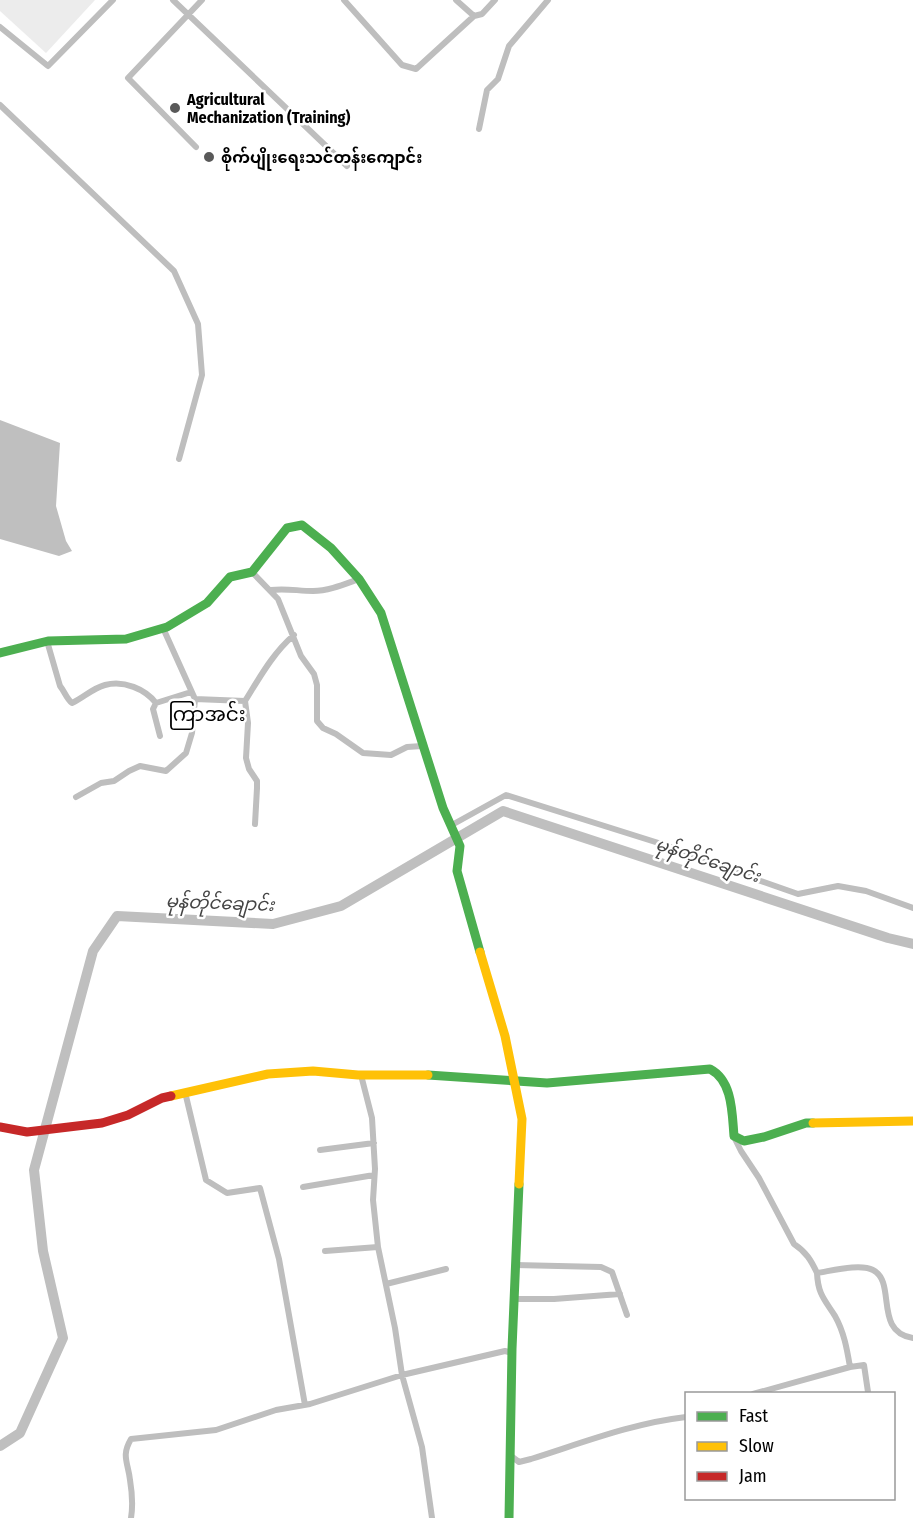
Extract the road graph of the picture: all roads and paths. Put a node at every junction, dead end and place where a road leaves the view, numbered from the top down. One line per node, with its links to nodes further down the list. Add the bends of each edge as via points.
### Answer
1 (113, 0): 10 (street, via 48,66)
2 (173, 0): 8 (street)
3 (202, 0): 8 (street)
4 (344, 0): 9 (street, via 402,65 416,69)
5 (456, 0): 9 (street)
6 (495, 0): 9 (street, via 482,14)
7 (548, 0): 12 (street, via 509,46 498,79 487,90)
8 (188, 14): 13 (street, via 128,78); 14 (street)
9 (474, 16)
10 (0, 27)
11 (0, 105): 15 (street, via 174,271 198,324 202,375)
12 (479, 129)
13 (196, 147)
14 (347, 166)
15 (179, 459)
16 (252, 572): 17 (street, via 287,528 302,525 331,548); 18 (street); 19 (street, via 230,577 207,603)
17 (359, 579): 18 (street, via 314,591); 28 (street, via 381,613)
18 (270, 590): 20 (street)
19 (163, 628): 21 (street, via 126,639); 23 (street)
20 (294, 635): 25 (street, via 271,659); 28 (street, via 314,674 317,721 323,728 363,753 392,755 407,747)
21 (46, 641): 22 (street); 26 (street, via 60,686 72,703 104,685 115,684 138,688)
22 (0, 653)
23 (191, 692): 24 (street); 26 (street)
24 (195, 699): 25 (street); 29 (street, via 186,753 166,771 140,766 114,782 101,783)
25 (245, 701): 30 (street, via 246,758 257,781)
26 (156, 703): 27 (street, via 153,709)
27 (160, 736)
28 (422, 746): 31 (street)
29 (76, 796)
30 (255, 824)
31 (452, 829): 32 (street, via 506,795 684,851 798,894 838,886 866,891); 34 (street, via 460,846 457,871 505,1036)
32 (913, 908)
33 (361, 1075): 34 (street, via 448,1075); 35 (street, via 313,1071 268,1074); 39 (street)
34 (514, 1082): 38 (street, via 710,1069 722,1077); 45 (street, via 522,1119)
35 (185, 1092): 37 (street, via 102,1123 27,1132); 58 (street, via 206,1180 227,1193 260,1188 282,1269)
36 (913, 1121): 38 (street, via 806,1123 744,1141)
37 (0, 1127)
38 (734, 1136): 47 (street, via 794,1244 804,1250)
39 (374, 1143): 40 (street); 41 (street)
40 (320, 1150)
41 (374, 1175): 42 (street); 43 (street)
42 (303, 1187)
43 (378, 1247): 44 (street); 48 (street)
44 (325, 1251)
45 (514, 1265): 49 (street, via 601,1268 612,1272); 50 (street)
46 (446, 1269): 48 (street)
47 (817, 1273): 52 (street, via 848,1268 873,1270 881,1277 895,1329 901,1336); 54 (street, via 821,1298 835,1317)
48 (386, 1284): 55 (street)
49 (620, 1294): 50 (street); 51 (street)
50 (513, 1299): 53 (street)
51 (627, 1316)
52 (913, 1338)
53 (512, 1353): 55 (street, via 505,1351); 60 (street)
54 (850, 1367): 56 (street); 57 (street, via 864,1365)
55 (402, 1375): 58 (street); 62 (street, via 422,1447)
56 (758, 1392)
57 (868, 1392)
58 (305, 1405): 61 (street, via 276,1410 216,1430 131,1438 125,1448)
59 (685, 1417): 60 (street, via 630,1428 531,1459 519,1461)
60 (511, 1456): 63 (street)
61 (131, 1518)
62 (432, 1518)
63 (509, 1518)

